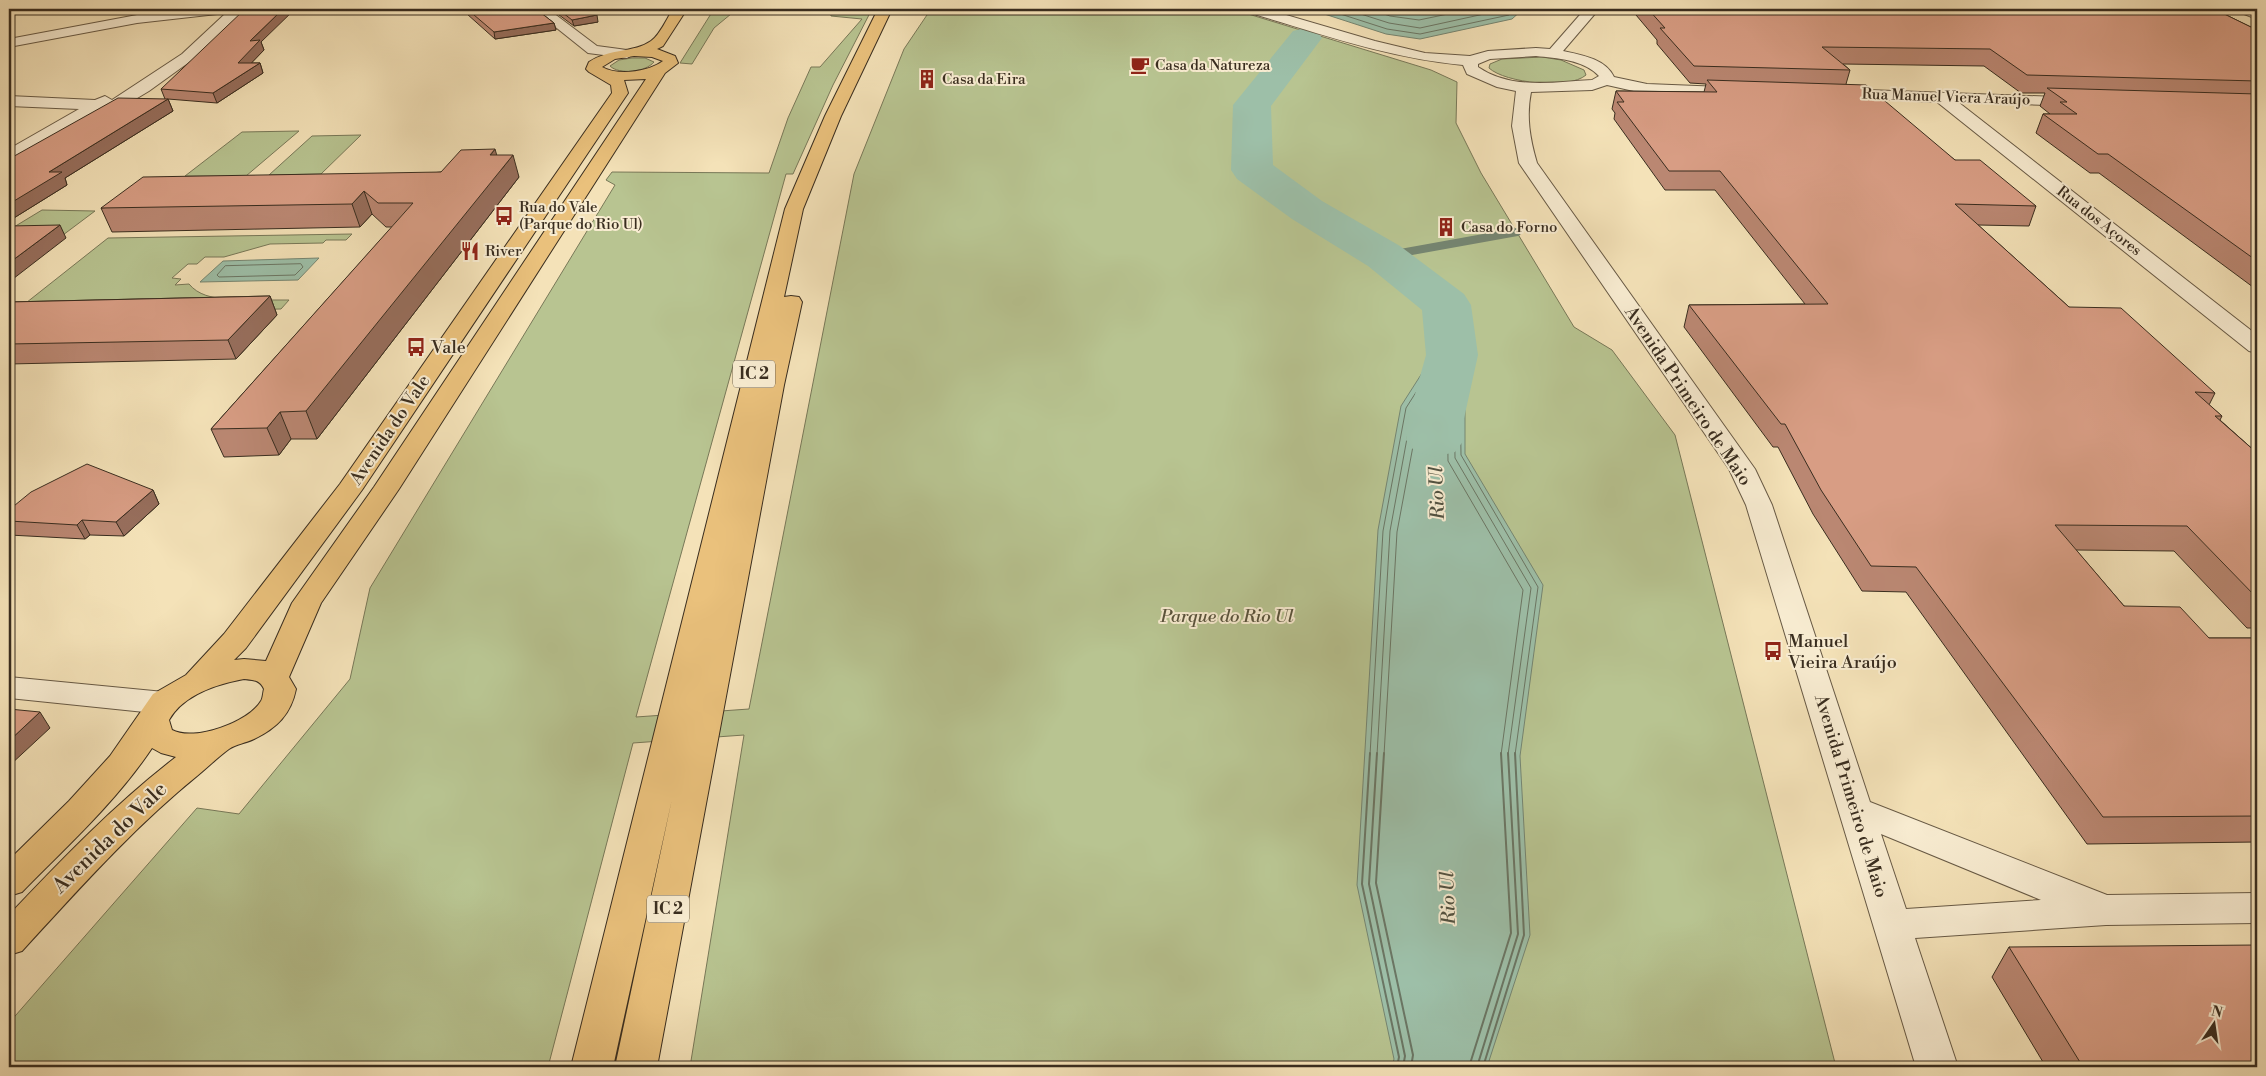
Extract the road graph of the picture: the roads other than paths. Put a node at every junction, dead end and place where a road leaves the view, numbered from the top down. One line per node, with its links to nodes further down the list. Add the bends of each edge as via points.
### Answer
1 (227, 9): 11 (street, via 136,19); 23 (street, via 172,58)
2 (239, 9): 25 (street, via 187,57 143,88)
3 (680, 9): 13 (main road, Avenida do Vale)
4 (885, 9): 38 (main road, IC 2, via 833,116 794,209)
5 (898, 9): 39 (main road, IC 2, via 849,116 812,208 772,385)
6 (1252, 9): 14 (street, via 1341,36 1425,56)
7 (1592, 9): 12 (street)
8 (2244, 9): 10 (street)
9 (534, 12): 13 (street, via 593,50); 15 (street)
10 (2257, 15)
11 (9, 43)
12 (1554, 53): 14 (street, via 1488,55); 16 (street, via 1571,56 1604,71 1607,74)
13 (653, 56): 15 (main road, Avenida do Vale, via 606,58); 15 (main road, Avenida do Vale, via 633,76); 27 (main road, Avenida do Vale, via 386,489 307,603)
14 (1471, 61): 17 (street, via 1472,70 1503,84)
15 (599, 70): 28 (main road, Avenida do Vale, via 618,83 620,93 611,107 338,506 236,641)
16 (1605, 80): 17 (street, via 1592,85); 18 (street, via 1647,89)
17 (1524, 88): 32 (street, Avenida Primeiro de Maio, via 1518,114 1528,163 1742,469 1759,505)
18 (1755, 92)
19 (1824, 94): 20 (street, Rua Manuel Viera Araújo)
20 (1941, 97): 22 (street, Rua Manuel Viera Araújo); 26 (street, Rua dos Açores)
21 (9, 101): 23 (street)
22 (2089, 101)
23 (98, 105): 24 (street)
24 (9, 156)
25 (9, 165)
26 (2257, 346)
27 (274, 677): 28 (main road, Avenida do Vale, via 261,671 243,669); 31 (main road, Avenida do Vale, via 280,690 270,711 242,732)
28 (199, 679): 30 (main road, Avenida do Vale, via 180,690)
29 (9, 687): 30 (street)
30 (158, 711): 31 (main road, Avenida do Vale, via 153,727 158,737 171,744 189,746); 33 (main road, Avenida do Vale, via 122,764)
31 (216, 742): 37 (main road, Avenida do Vale, via 163,785 86,857)
32 (1856, 810): 35 (street); 36 (street, Avenida Primeiro de Maio)
33 (9, 882)
34 (2257, 908): 35 (street)
35 (2106, 910): 36 (street)
36 (1892, 924): 40 (street, Avenida Primeiro de Maio)
37 (9, 940)
38 (592, 1067)
39 (636, 1067)
40 (1937, 1067)

